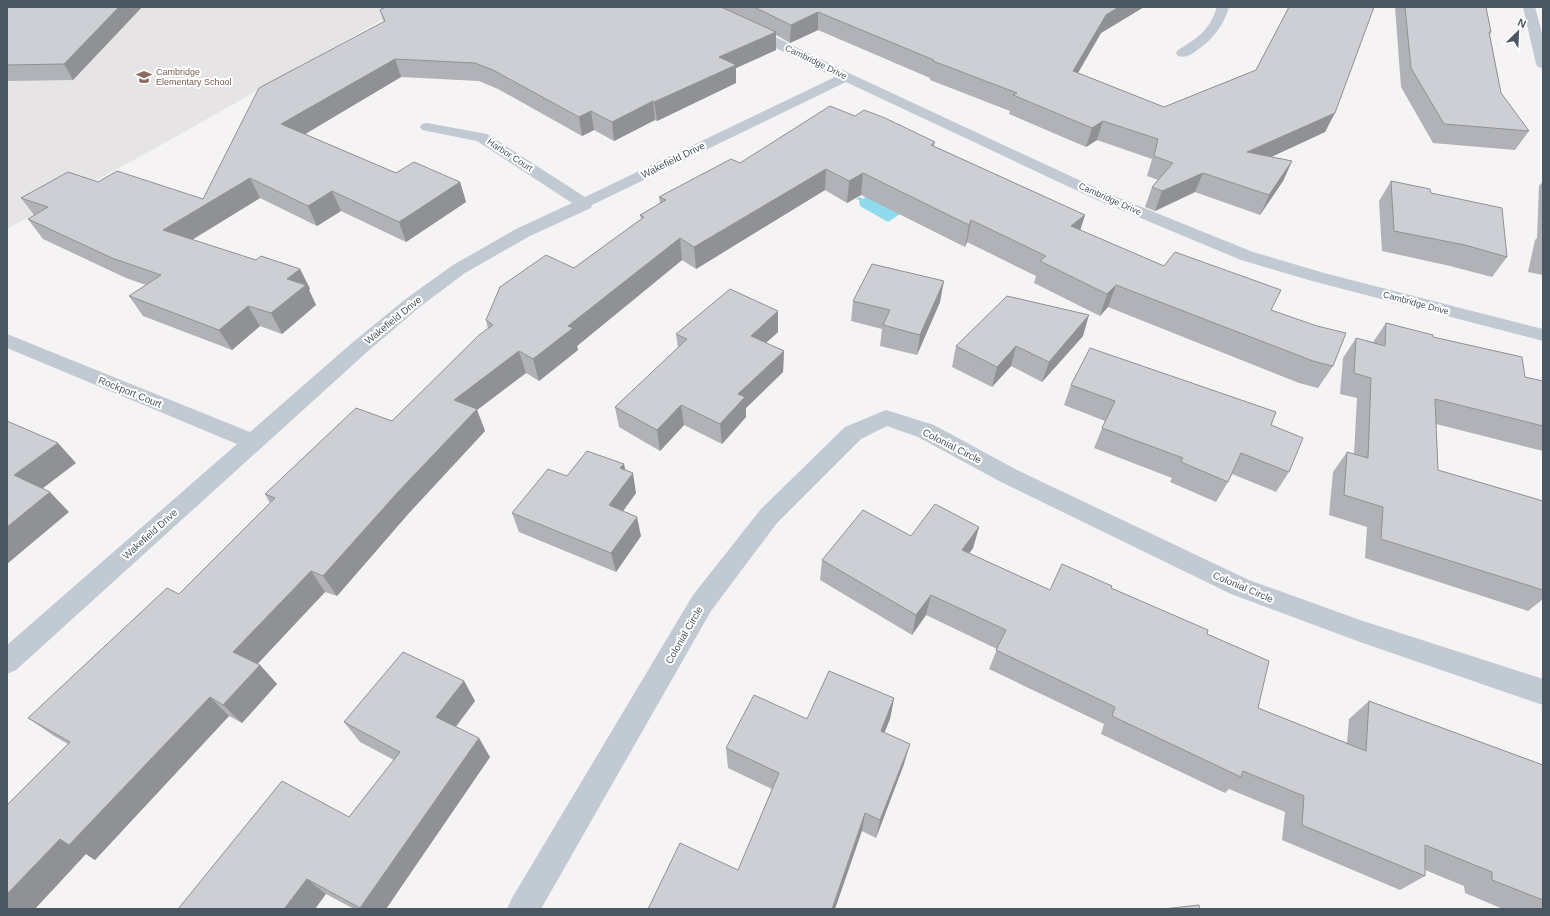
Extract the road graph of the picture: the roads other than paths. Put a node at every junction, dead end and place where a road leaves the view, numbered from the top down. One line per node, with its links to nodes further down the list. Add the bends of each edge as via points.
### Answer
1 (697, 7): 6 (street, Cambridge Drive)
2 (1224, 7): 4 (street, via 1219,22 1207,38)
3 (1529, 7): 5 (street)
4 (1182, 54)
5 (1543, 64)
6 (846, 77): 8 (street, Wakefield Drive); 9 (street, Cambridge Drive, via 1101,196 1247,256)
7 (427, 127): 8 (street, Harbor Court, via 482,137)
8 (585, 204): 11 (street, Wakefield Drive, via 522,233 459,269 360,347)
9 (1543, 335)
10 (7, 341): 11 (street, Rockport Court)
11 (253, 442): 12 (street, Wakefield Drive)
12 (7, 662)
13 (1543, 692): 14 (street, Colonial Circle, via 1360,631 1240,587 1009,476 926,431 886,418 852,433 770,516 702,603)
14 (523, 909)

